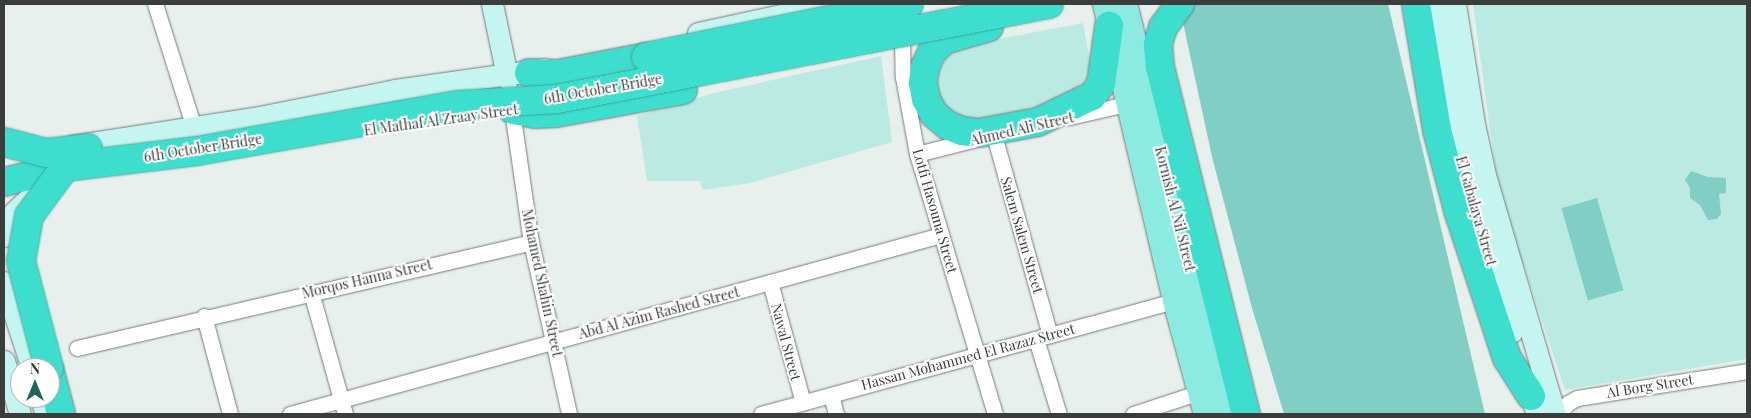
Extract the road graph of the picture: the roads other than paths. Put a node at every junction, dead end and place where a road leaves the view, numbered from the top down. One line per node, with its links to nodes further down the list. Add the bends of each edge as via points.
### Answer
1 (155, 4): 20 (street)
2 (492, 4): 17 (street, Mohamed Shahin Street)
3 (832, 4): 17 (street)
4 (902, 4): 16 (street, Lotfi Hasouna Street)
5 (909, 4): 17 (highway, bridge, via 558,74)
6 (965, 4): 27 (highway, 6th October Bridge, bridge, via 567,84 455,93)
7 (1049, 4): 14 (highway, 6th October Bridge, bridge)
8 (1061, 4): 21 (highway, via 1022,19 961,33 944,40 932,52 925,67 923,83 926,100 934,114 947,125 962,131)
9 (1125, 4): 59 (main road, Kornish Al Nil Street)
10 (1180, 4): 60 (highway, via 1163,27 1158,45 1160,67)
11 (1416, 4): 48 (highway, via 1437,130 1458,210 1507,358)
12 (1436, 4): 48 (street, El Gabalaya Street, via 1461,162)
13 (1454, 4): 61 (street, El Gabalaya Street, via 1485,175)
14 (999, 13): 19 (highway, bridge, via 976,24 902,45 682,90 556,113); 27 (highway, 6th October Bridge, bridge, via 558,99 457,105 197,151)
15 (1107, 15): 18 (main road, Kornish Al Nil Street); 21 (highway, via 1101,84 1092,96 1038,122)
16 (902, 38): 19 (street, El Mathaf Al Zraay Street); 25 (street, Lotfi Hasouna Street, via 903,77)
17 (518, 75): 19 (street, Mohamed Shahin Street); 20 (street, via 395,90)
18 (1126, 104): 21 (street, Ahmed Ali Street); 35 (main road, Kornish Al Nil Street)
19 (512, 110): 27 (street, El Mathaf Al Zraay Street, via 451,116 162,166); 31 (street, Mohamed Shahin Street)
20 (194, 128): 23 (street)
21 (987, 134): 25 (street, Ahmed Ali Street); 37 (street, Salem Salem Street)
22 (4, 142): 27 (highway, bridge)
23 (82, 144): 24 (street, via 17,154); 27 (street, via 76,159)
24 (4, 152)
25 (917, 154): 29 (street, Lotfi Hasouna Street)
26 (4, 164): 27 (highway)
27 (64, 164): 28 (highway); 30 (street, El Mathaf Al Zraay Street, via 14,212); 42 (highway, bridge, via 29,216 21,261)
28 (4, 182)
29 (941, 235): 33 (street, Abd Al Azim Rashed Street); 40 (street, Lotfi Hasouna Street)
30 (4, 236)
31 (531, 242): 34 (street, Morqos Hanna Street); 38 (street, Mohamed Shahin Street)
32 (4, 282): 41 (street)
33 (770, 282): 38 (street, Abd Al Azim Rashed Street); 46 (street, Nawal Street)
34 (311, 292): 36 (street, Morqos Hanna Street); 49 (street)
35 (1175, 301): 37 (street, Hassan Mohammed El Razaz Street); 47 (main road, Kornish Al Nil Street)
36 (204, 316): 39 (street, Morqos Hanna Street); 51 (street)
37 (1043, 337): 40 (street, Hassan Mohammed El Razaz Street); 57 (street, Salem Salem Street)
38 (554, 342): 49 (street, Abd Al Azim Rashed Street); 53 (street, Mohamed Shahin Street)
39 (77, 348)
40 (977, 355): 45 (street, Hassan Mohammed El Razaz Street); 56 (street, Lotfi Hasouna Street)
41 (29, 358)
42 (46, 358)
43 (4, 361): 50 (street)
44 (1747, 371): 61 (street, Al Borg Street, via 1577,398)
45 (831, 395): 46 (street, Hassan Mohammed El Razaz Street); 55 (street)
46 (803, 403): 54 (street, Hassan Mohammed El Razaz Street)
47 (1203, 403): 58 (street)
48 (1534, 405)
49 (343, 407): 52 (street, Abd Al Azim Rashed Street)
50 (20, 414)
51 (230, 414)
52 (290, 414)
53 (570, 414)
54 (761, 414)
55 (836, 414)
56 (995, 414)
57 (1059, 414)
58 (1133, 414)
59 (1227, 414)
60 (1246, 414)
61 (1557, 414)

